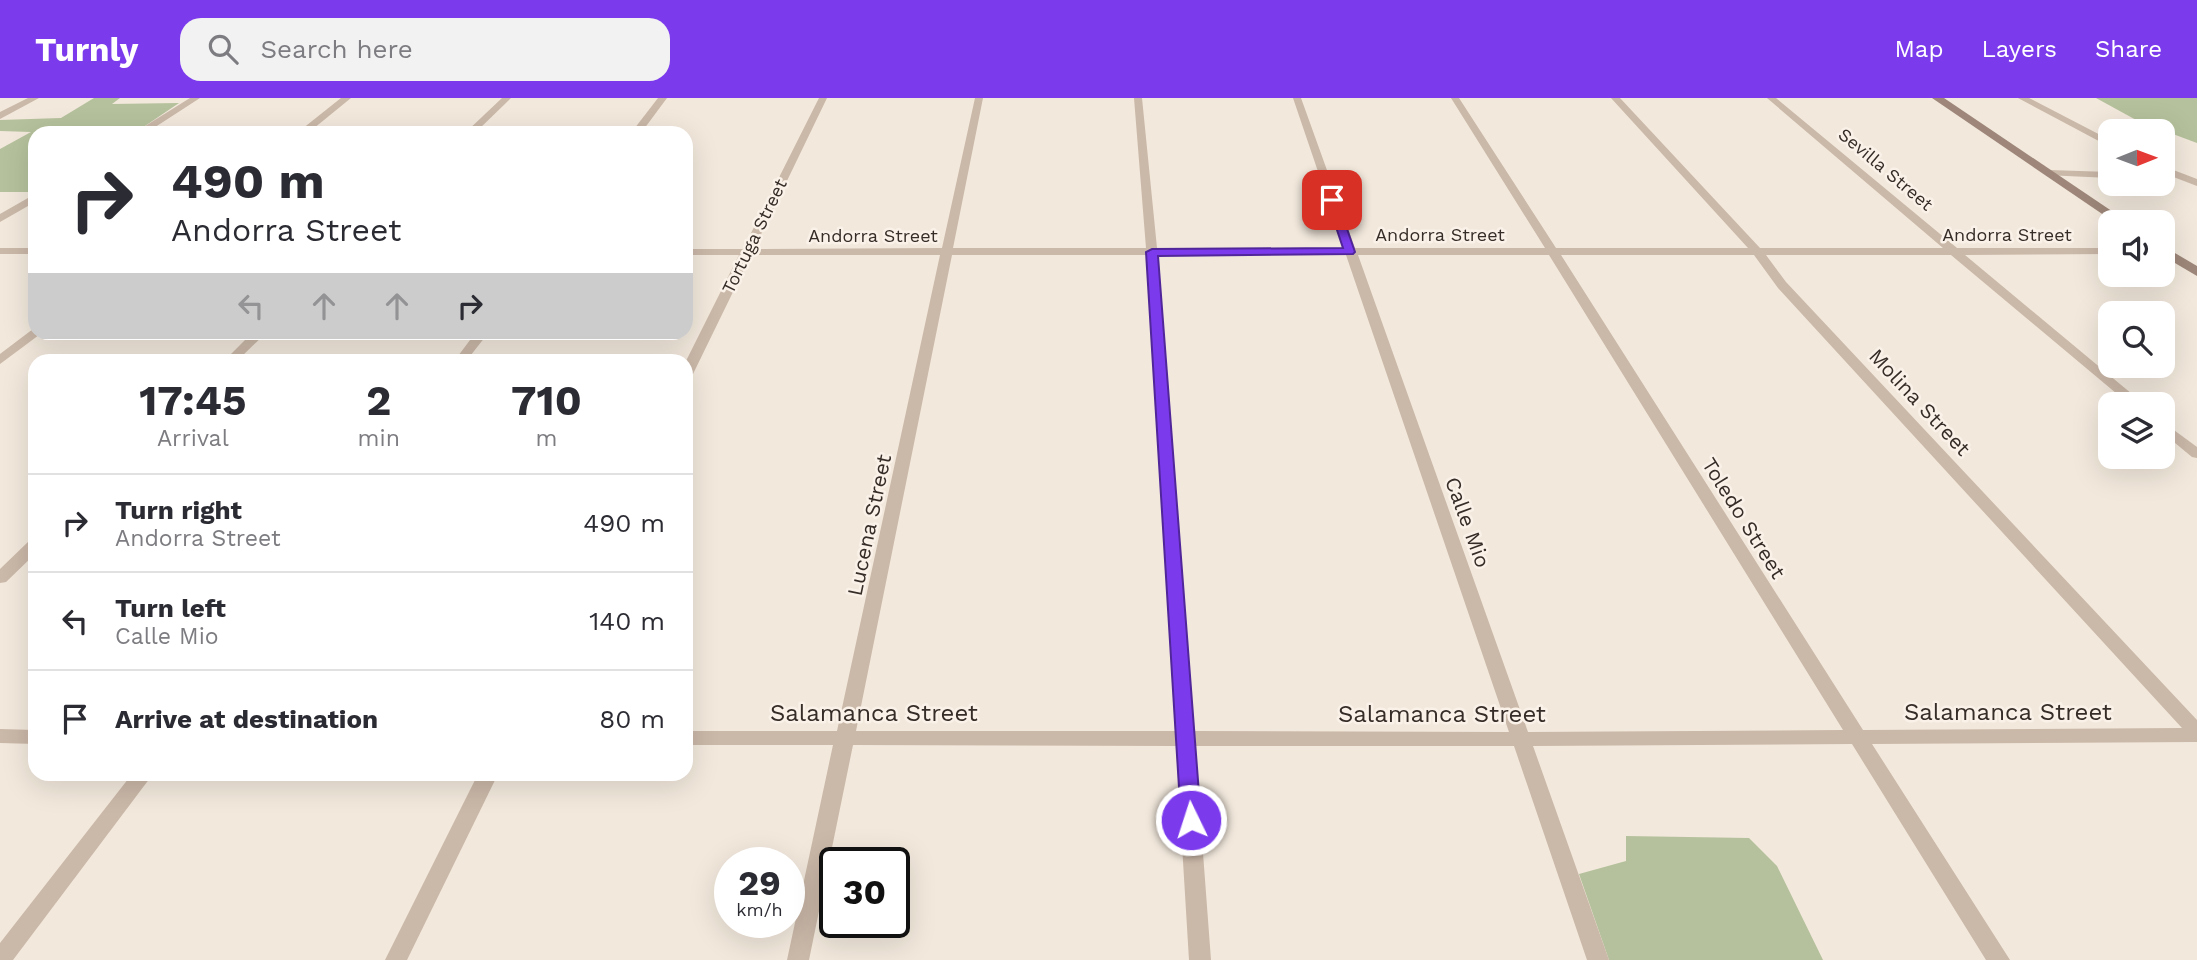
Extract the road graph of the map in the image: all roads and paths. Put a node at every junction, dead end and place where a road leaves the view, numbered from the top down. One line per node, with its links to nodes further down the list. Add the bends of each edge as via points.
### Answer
1 (34, 98): 15 (street)
2 (196, 98): 16 (street)
3 (347, 98): 17 (street)
4 (507, 98): 18 (street)
5 (663, 98): 19 (street)
6 (823, 98): 36 (street, Tortuga Street)
7 (979, 98): 30 (street, Lucena Street)
8 (1138, 98): 31 (street)
9 (1297, 98): 32 (street, Calle Mio)
10 (1455, 98): 33 (street, Toledo Street)
11 (1615, 98): 34 (street, Molina Street)
12 (1771, 98): 35 (street, Sevilla Street)
13 (1937, 98): 24 (main road)
14 (2022, 98): 20 (street)
15 (0, 116)
16 (150, 126)
17 (311, 126)
18 (477, 126)
19 (641, 126)
20 (2098, 138)
21 (2175, 175): 22 (street)
22 (2197, 183)
23 (28, 201): 25 (street)
24 (2104, 210)
25 (0, 219)
26 (0, 251): 27 (street)
27 (28, 251)
28 (2098, 251): 35 (street, Andorra Street)
29 (693, 252): 36 (street, Andorra Street)
30 (946, 252): 31 (street, Andorra Street); 36 (street, Andorra Street); 54 (street, Lucena Street)
31 (1152, 252): 32 (street, Andorra Street); 55 (street)
32 (1349, 252): 33 (street, Andorra Street); 58 (street, Calle Mio)
33 (1554, 252): 34 (street, Andorra Street); 57 (street, Toledo Street)
34 (1758, 252): 35 (street, Andorra Street); 51 (street, Molina Street, via 1782,285)
35 (1955, 252): 46 (street, Sevilla Street)
36 (746, 253): 45 (street, Tortuga Street)
37 (2175, 258): 38 (main road)
38 (2197, 272)
39 (28, 339): 44 (street)
40 (252, 340): 42 (street)
41 (477, 340): 43 (street)
42 (237, 354)
43 (466, 354)
44 (0, 360)
45 (693, 360)
46 (2123, 392)
47 (2175, 436): 48 (street)
48 (2197, 454)
49 (28, 552): 50 (street)
50 (0, 578)
51 (2197, 734): 57 (street, Salamanca Street)
52 (0, 736): 53 (street)
53 (28, 737)
54 (847, 737): 55 (street, Salamanca Street); 56 (street, Salamanca Street); 63 (street, Lucena Street)
55 (1185, 737): 58 (street, Salamanca Street); 64 (street)
56 (693, 738)
57 (1856, 738): 58 (street, Salamanca Street); 66 (street, Toledo Street)
58 (1523, 739): 65 (street, Calle Mio)
59 (138, 781): 61 (street)
60 (485, 781): 62 (street)
61 (0, 960)
62 (396, 960)
63 (798, 960)
64 (1200, 960)
65 (1598, 960)
66 (1999, 960)

